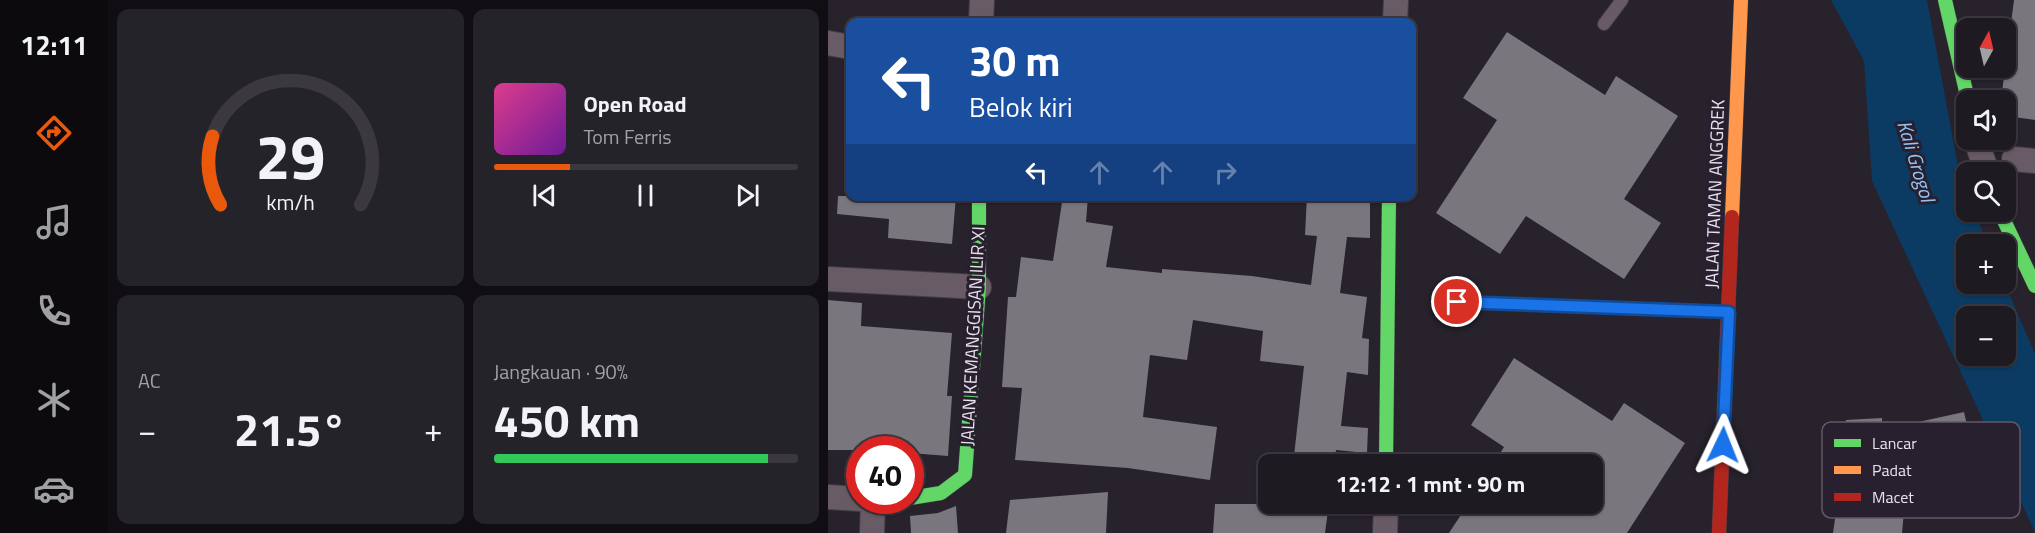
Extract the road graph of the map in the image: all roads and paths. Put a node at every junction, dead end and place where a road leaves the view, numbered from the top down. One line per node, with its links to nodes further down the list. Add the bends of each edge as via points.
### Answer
1 (982, 0): 6 (street)
2 (1396, 0): 7 (street)
3 (1622, 0): 8 (lane)
4 (1741, 0): 19 (street, JALAN TAMAN ANGGREK)
5 (1945, 0): 11 (street)
6 (981, 18)
7 (1395, 18)
8 (1604, 24)
9 (828, 43): 10 (street)
10 (846, 46)
11 (1966, 90)
12 (979, 201): 17 (street, JALAN KEMANGGISAN ILIR XI)
13 (1389, 201): 20 (street)
14 (2005, 222): 16 (street)
15 (828, 279): 17 (street)
16 (2035, 286)
17 (979, 287): 22 (street, JALAN KEMANGGISAN ILIR XI, via 965,475 953,489)
18 (1457, 302): 19 (lane)
19 (1729, 312): 28 (street, JALAN TAMAN ANGGREK)
20 (1386, 454)
21 (828, 497): 23 (street)
22 (924, 497)
23 (846, 498)
24 (873, 514): 26 (street)
25 (1386, 514): 27 (street)
26 (872, 533)
27 (1385, 533)
28 (1719, 533)

